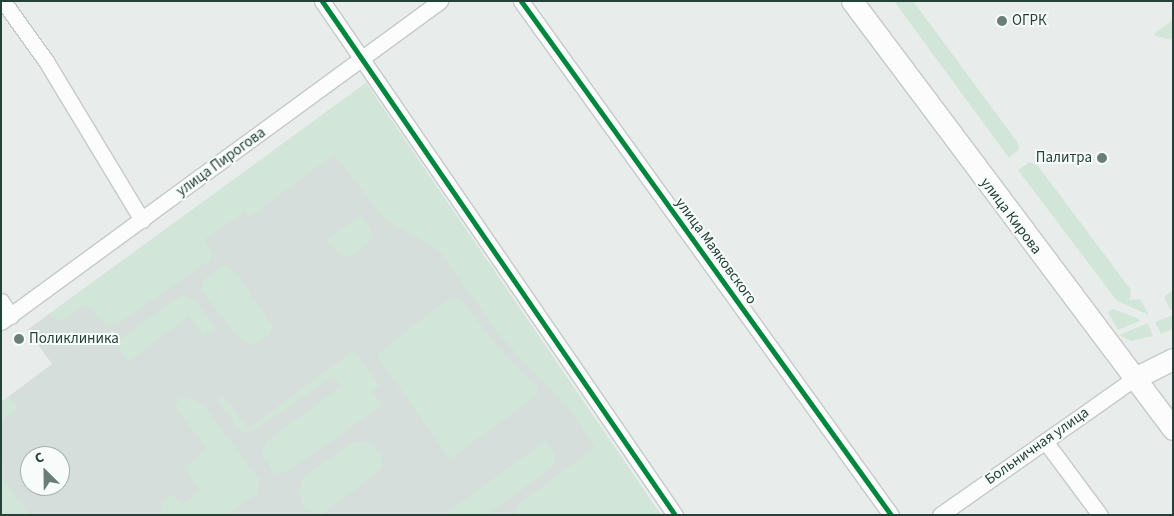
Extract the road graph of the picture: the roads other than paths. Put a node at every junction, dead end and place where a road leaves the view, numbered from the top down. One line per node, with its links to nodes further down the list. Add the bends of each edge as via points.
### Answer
1 (3, 1): 7 (street, via 46,61)
2 (322, 1): 6 (street)
3 (440, 1): 6 (street, улица Пирогова)
4 (521, 1): 15 (street, улица Маяковского)
5 (852, 1): 11 (street, улица Кирова)
6 (361, 60): 7 (street, улица Пирогова); 14 (street)
7 (142, 220): 9 (street, улица Пирогова)
8 (1, 301): 9 (street)
9 (6, 319)
10 (1173, 358): 11 (street)
11 (1135, 378): 12 (street, улица Кирова); 13 (street, Больничная улица)
12 (1173, 429)
13 (1045, 441): 16 (street, Больничная улица); 17 (street)
14 (675, 515)
15 (891, 515)
16 (940, 515)
17 (1100, 515)

